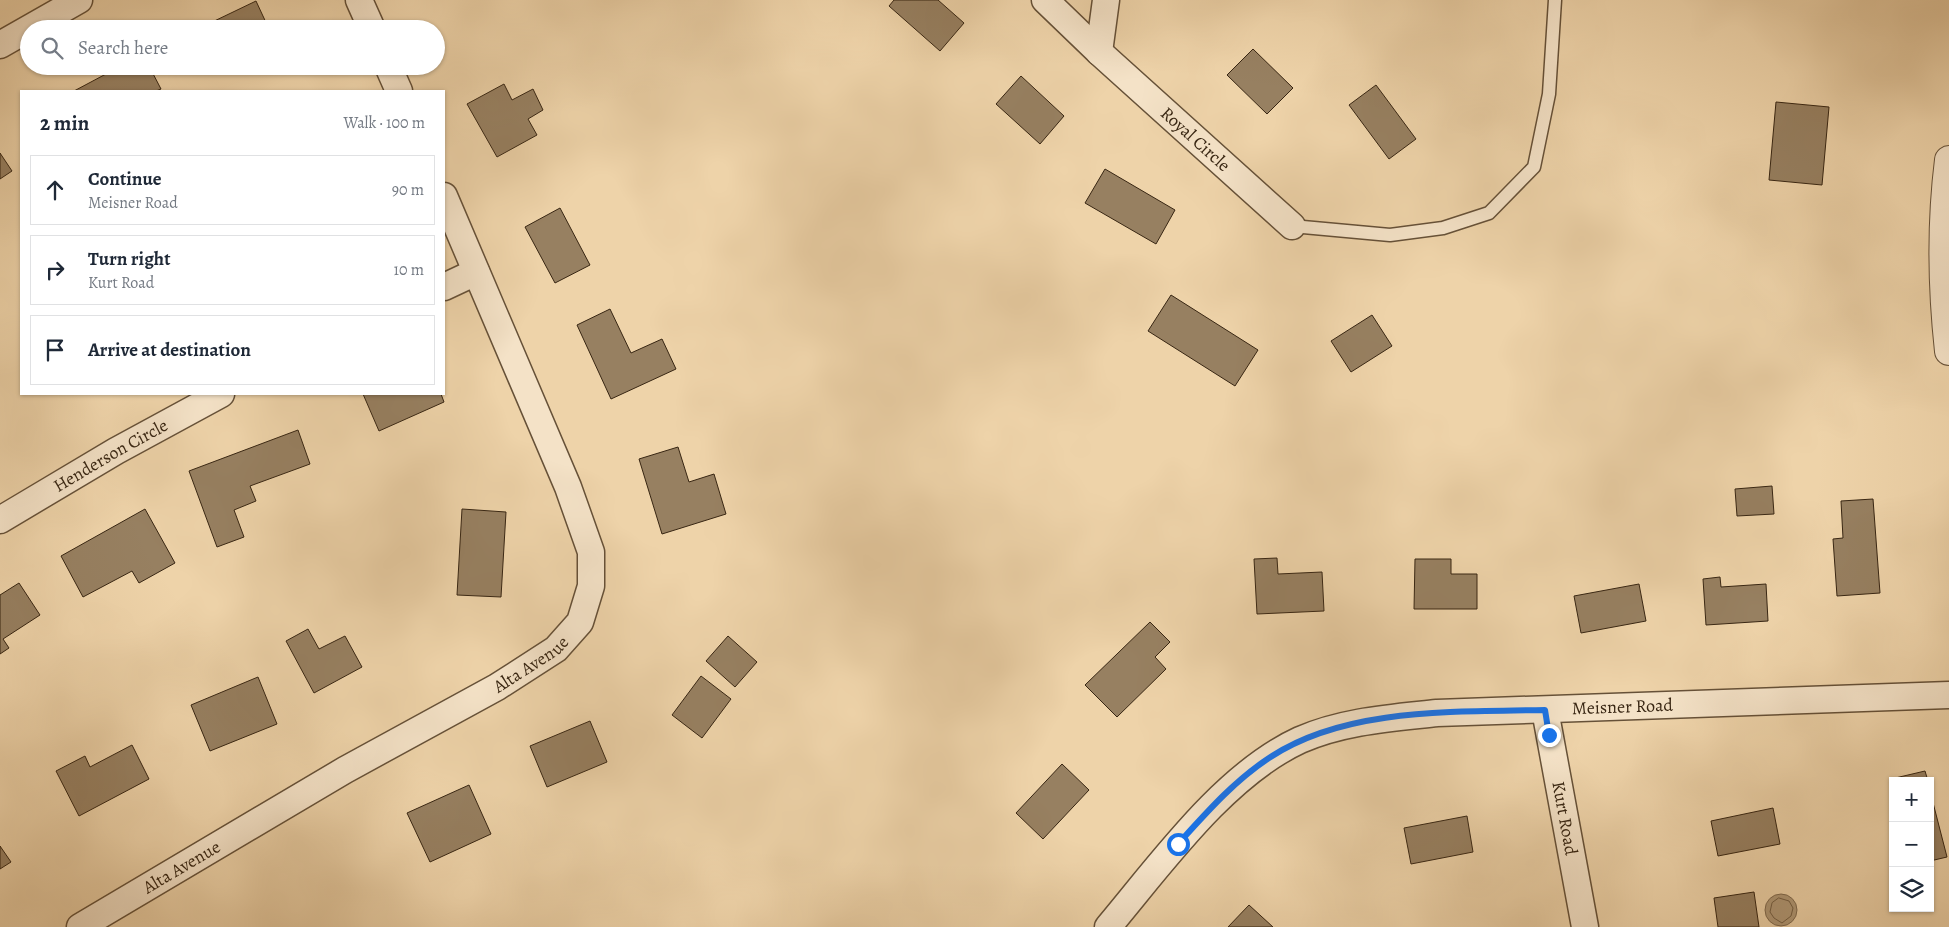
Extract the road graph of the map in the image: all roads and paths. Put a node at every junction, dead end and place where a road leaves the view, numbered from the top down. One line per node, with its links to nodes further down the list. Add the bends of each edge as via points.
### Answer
1 (79, 0): 6 (street)
2 (359, 0): 7 (street)
3 (1045, 0): 10 (street, Royal Circle)
4 (1106, 0): 10 (street)
5 (1555, 0): 15 (lane, via 1549,94 1534,167 1489,214 1443,228 1390,235)
6 (44, 20)
7 (368, 20)
8 (20, 34): 9 (street)
9 (0, 45)
10 (1099, 52): 15 (street, Royal Circle)
11 (392, 75): 12 (street)
12 (399, 90)
13 (1949, 160): 18 (street, via 1942,259)
14 (445, 198): 16 (street, Alta Avenue)
15 (1292, 226)
16 (476, 272): 17 (street); 23 (street, Alta Avenue, via 568,487 591,552 591,586 580,622 556,649 497,687 345,770)
17 (445, 287)
18 (1949, 351)
19 (219, 395): 20 (street, Henderson Circle)
20 (0, 520)
21 (1949, 695): 22 (street, Meisner Road)
22 (1545, 710): 24 (street, Meisner Road, via 1437,713 1378,720 1333,728 1300,740 1270,757 1215,803); 25 (street, Kurt Road)
23 (80, 927)
24 (1108, 927)
25 (1585, 927)

